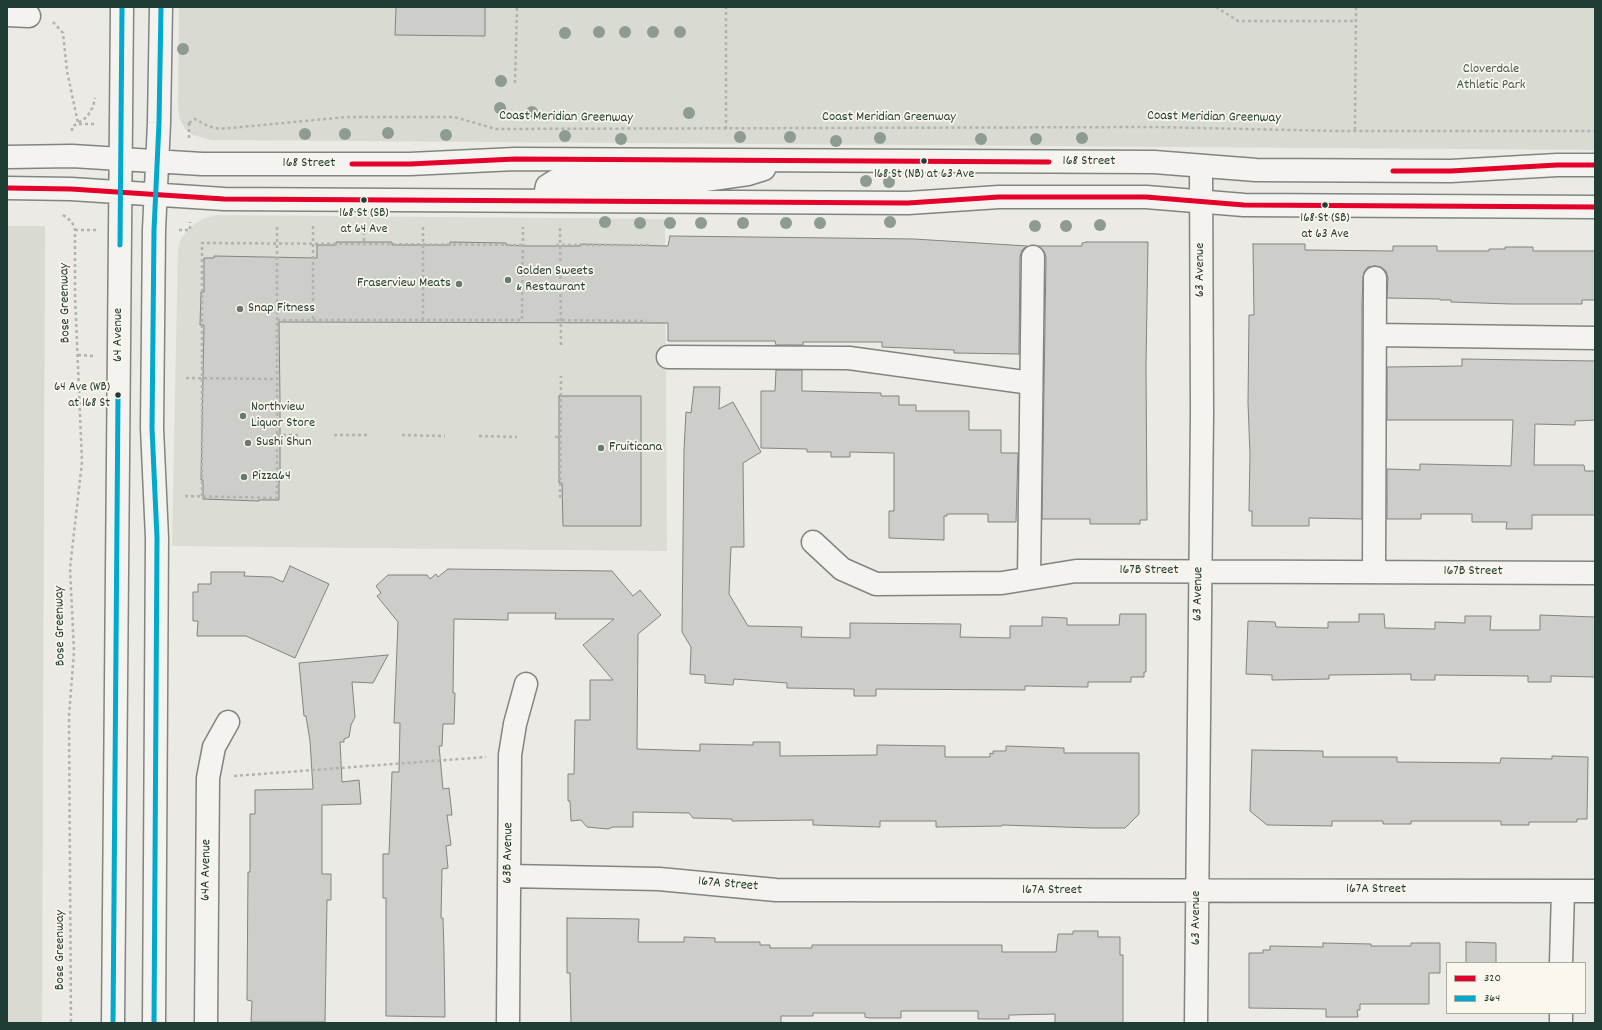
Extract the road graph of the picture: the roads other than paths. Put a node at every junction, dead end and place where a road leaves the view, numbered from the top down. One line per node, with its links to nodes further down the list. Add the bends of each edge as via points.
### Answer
1 (122, 7): 6 (main road, 64 Avenue)
2 (161, 7): 7 (main road)
3 (7, 15): 4 (main road)
4 (29, 16)
5 (7, 157): 6 (main road, 168 Street, via 72,156)
6 (121, 160): 7 (main road, 168 Street); 12 (main road, 64 Avenue)
7 (157, 162): 8 (main road, 168 Street, via 410,164 515,159); 13 (main road)
8 (780, 162): 10 (main road, 168 Street, via 1154,162); 14 (main road, via 748,174 719,178 555,181 547,186)
9 (1595, 165): 10 (main road, 168 Street, via 1451,171 1256,170)
10 (1201, 166): 15 (main road, 63 Avenue)
11 (7, 188): 12 (main road)
12 (120, 192): 13 (main road); 35 (main road, 64 Avenue)
13 (156, 195): 14 (main road, via 224,199); 36 (main road, via 152,428 157,538)
14 (544, 200): 15 (main road, via 908,203 999,197 1146,197)
15 (1201, 202): 16 (main road, via 1244,205); 24 (main road, 63 Avenue)
16 (1595, 207)
17 (1032, 257): 22 (main road)
18 (1375, 278): 19 (main road)
19 (1376, 336): 20 (main road); 25 (main road)
20 (1595, 338)
21 (668, 357): 22 (main road, via 849,358)
22 (1031, 383): 27 (main road)
23 (813, 542): 27 (main road, 167B Street, via 842,569 876,584 1002,583)
24 (1200, 571): 25 (main road, 167B Street); 27 (main road, 167B Street, via 1076,571); 31 (main road, 63 Avenue)
25 (1374, 572): 26 (main road, 167B Street)
26 (1595, 573)
27 (1029, 578)
28 (526, 684): 30 (main road, 63B Avenue, via 510,755)
29 (228, 722): 37 (main road, 64A Avenue, via 214,747 208,778)
30 (509, 876): 31 (main road, 167A Street, via 659,879 776,890); 38 (main road, 63B Avenue)
31 (1197, 890): 32 (main road, 167A Street); 39 (main road, 63 Avenue)
32 (1563, 891): 33 (main road, 167A Street); 34 (main road)
33 (1595, 891)
34 (1561, 962)
35 (113, 1023)
36 (154, 1023)
37 (206, 1023)
38 (508, 1023)
39 (1196, 1023)

